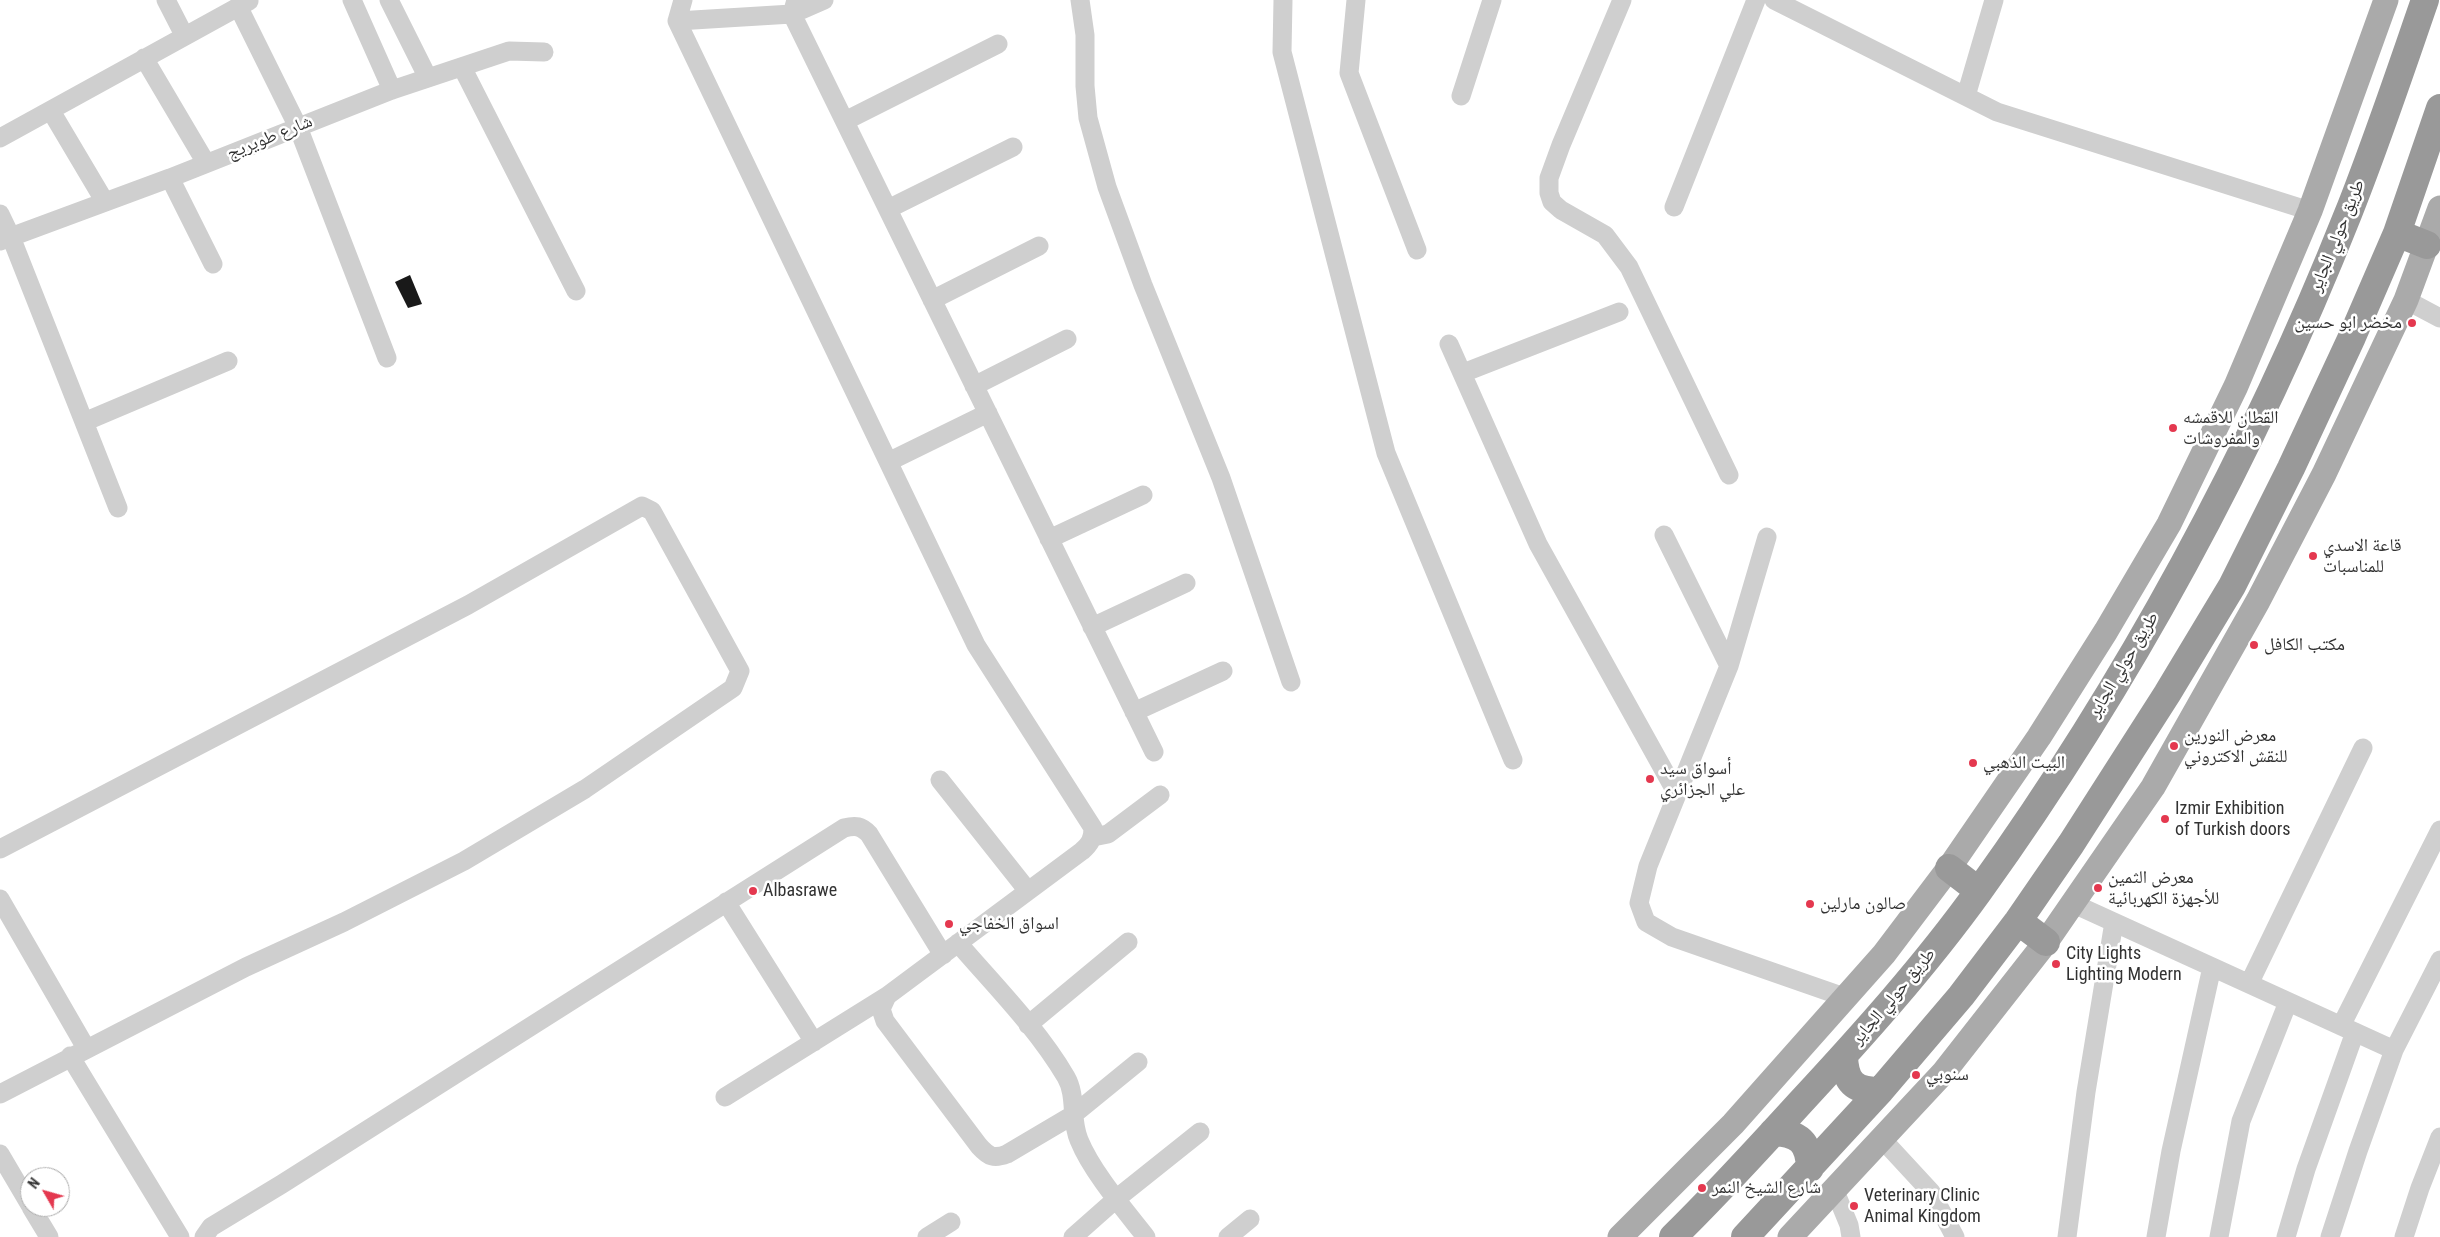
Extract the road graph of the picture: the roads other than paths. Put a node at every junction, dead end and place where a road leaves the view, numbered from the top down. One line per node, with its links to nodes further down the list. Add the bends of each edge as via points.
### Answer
1 (166, 0): 19 (street)
2 (352, 0): 25 (street)
3 (390, 0): 24 (street)
4 (683, 0): 18 (street)
5 (824, 0): 17 (street)
6 (1080, 0): 72 (street, via 1085,35 1088,118 1107,187 1221,478)
7 (1284, 0): 76 (street, via 1282,52 1386,453)
8 (1356, 0): 46 (street, via 1349,73)
9 (1492, 0): 26 (street)
10 (1622, 0): 62 (street, via 1558,154 1549,178 1549,193 1552,202 1561,210 1604,235 1629,266)
11 (1756, 0): 37 (street)
12 (1774, 0): 27 (street)
13 (1994, 0): 27 (street)
14 (2386, 0): 40 (main road)
15 (2425, 0): 85 (highway, طريق حولي الجاير, via 2348,213 2246,442 2186,559 2123,669 2068,759)
16 (244, 3): 19 (street); 31 (street)
17 (794, 7): 18 (street); 30 (street)
18 (677, 21): 61 (street)
19 (184, 35): 22 (street)
20 (998, 44): 30 (street)
21 (544, 52): 23 (street, شارع طويريج, via 508,51)
22 (144, 58): 29 (street); 34 (street)
23 (462, 67): 24 (street, شارع طويريج); 48 (street)
24 (428, 78): 25 (street, شارع طويريج)
25 (392, 90): 31 (street, شارع طويريج)
26 (1461, 96)
27 (1966, 96): 40 (street, via 1997,112)
28 (2440, 108): 42 (highway)
29 (51, 111): 32 (street); 36 (street)
30 (845, 121): 39 (street)
31 (298, 127): 34 (street, شارع طويريج); 55 (street)
32 (0, 138)
33 (1013, 147): 39 (street)
34 (206, 164): 35 (street, شارع طويريج)
35 (170, 178): 36 (street, شارع طويريج); 47 (street)
36 (105, 202): 43 (street, شارع طويريج)
37 (1674, 207)
38 (2440, 208): 45 (main road)
39 (888, 209): 49 (street)
40 (2310, 211): 83 (main road, via 2236,386 2168,524 2039,737)
41 (0, 214): 43 (street)
42 (2397, 233): 45 (highway); 89 (highway, via 2300,450 2232,586 2106,790)
43 (6, 239): 60 (street)
44 (1039, 246): 49 (street)
45 (2433, 248): 50 (main road)
46 (1417, 250)
47 (213, 264)
48 (576, 291)
49 (932, 300): 58 (street)
50 (2406, 300): 52 (street); 88 (main road, via 2324,474 2258,601 2153,786)
51 (1619, 312): 57 (street)
52 (2440, 318)
53 (1067, 339): 58 (street)
54 (1449, 344): 57 (street)
55 (387, 358)
56 (228, 362): 60 (street)
57 (1462, 373): 78 (street, via 1538,544)
58 (974, 386): 59 (street)
59 (988, 413): 61 (street); 67 (street)
60 (84, 422): 64 (street)
61 (890, 460): 81 (street, via 976,645 1089,820)
62 (1729, 475)
63 (1143, 495): 67 (street)
64 (118, 508)
65 (1664, 535): 70 (street)
66 (1767, 537): 70 (street)
67 (1049, 539): 69 (street)
68 (1186, 583): 69 (street)
69 (1092, 627): 73 (street)
70 (1728, 666): 78 (street)
71 (1223, 671): 73 (street)
72 (1292, 682)
73 (1134, 712): 75 (street)
74 (2364, 748): 96 (street)
75 (1154, 752)
76 (1513, 760)
77 (940, 780): 84 (street)
78 (1677, 794): 98 (street, via 1648,866 1641,894 1639,903 1646,922 1672,937)
79 (1160, 795): 81 (street, via 1108,834)
80 (2440, 830): 101 (street)
81 (1093, 837): 84 (street, via 1082,851)
82 (0, 849): 103 (street, via 468,605 642,506 652,511 740,671 733,688 585,790 464,861 344,922 246,966)
83 (1949, 868): 85 (highway); 98 (main road)
84 (1028, 891): 93 (street)
85 (1979, 891): 106 (highway, طريق حولي الجاير)
86 (0, 900): 103 (street)
87 (726, 902): 93 (street, via 844,828 854,825 870,834); 102 (street); 126 (street, via 210,1227)
88 (2074, 904): 90 (street); 92 (main road)
89 (2018, 921): 92 (highway); 108 (highway, via 1961,996)
90 (2114, 922): 95 (street); 137 (street)
91 (1128, 942): 100 (street)
92 (2046, 942): 115 (main road, via 1944,1072)
93 (951, 949): 97 (street); 100 (street)
94 (2440, 960): 104 (street)
95 (2212, 967): 96 (street); 138 (street, via 2171,1150)
96 (2249, 984): 99 (street)
97 (888, 996): 102 (street); 111 (street, via 881,1009 885,1022 979,1146 991,1157 1007,1154)
98 (1847, 998): 131 (main road, via 1733,1124)
99 (2288, 1002): 101 (street); 139 (street, via 2241,1120)
100 (1028, 1025): 111 (street, via 1067,1078 1073,1098)
101 (2348, 1029): 104 (street); 140 (street)
102 (814, 1042): 110 (street)
103 (86, 1048): 105 (street)
104 (2394, 1050): 141 (street)
105 (70, 1056): 109 (street); 125 (street)
106 (1844, 1056): 108 (highway, via 1845,1070 1852,1084 1865,1091); 113 (highway, طريق حولي الجاير)
107 (1138, 1062): 111 (street)
108 (1880, 1092): 117 (highway)
109 (0, 1094)
110 (725, 1097)
111 (1073, 1115): 120 (street, via 1085,1153)
112 (1200, 1132): 120 (street)
113 (1774, 1132): 117 (highway, via 1788,1132 1802,1140 1810,1153); 132 (highway, طريق حولي الجاير)
114 (2440, 1137): 142 (street)
115 (1882, 1140): 119 (main road); 136 (street, via 1931,1192)
116 (0, 1154): 118 (street)
117 (1810, 1168): 133 (highway)
118 (20, 1189)
119 (1835, 1191): 134 (main road); 135 (street)
120 (1116, 1199): 128 (street); 129 (street)
121 (36, 1217): 124 (street)
122 (1250, 1219): 130 (street)
123 (951, 1222): 127 (street)
124 (48, 1237)
125 (180, 1237)
126 (204, 1237)
127 (927, 1237)
128 (1073, 1237)
129 (1146, 1237)
130 (1228, 1237)
131 (1620, 1237)
132 (1672, 1237)
133 (1745, 1237)
134 (1790, 1237)
135 (1851, 1237)
136 (1955, 1237)
137 (2066, 1237)
138 (2156, 1237)
139 (2219, 1237)
140 (2286, 1237)
141 (2330, 1237)
142 (2404, 1237)

